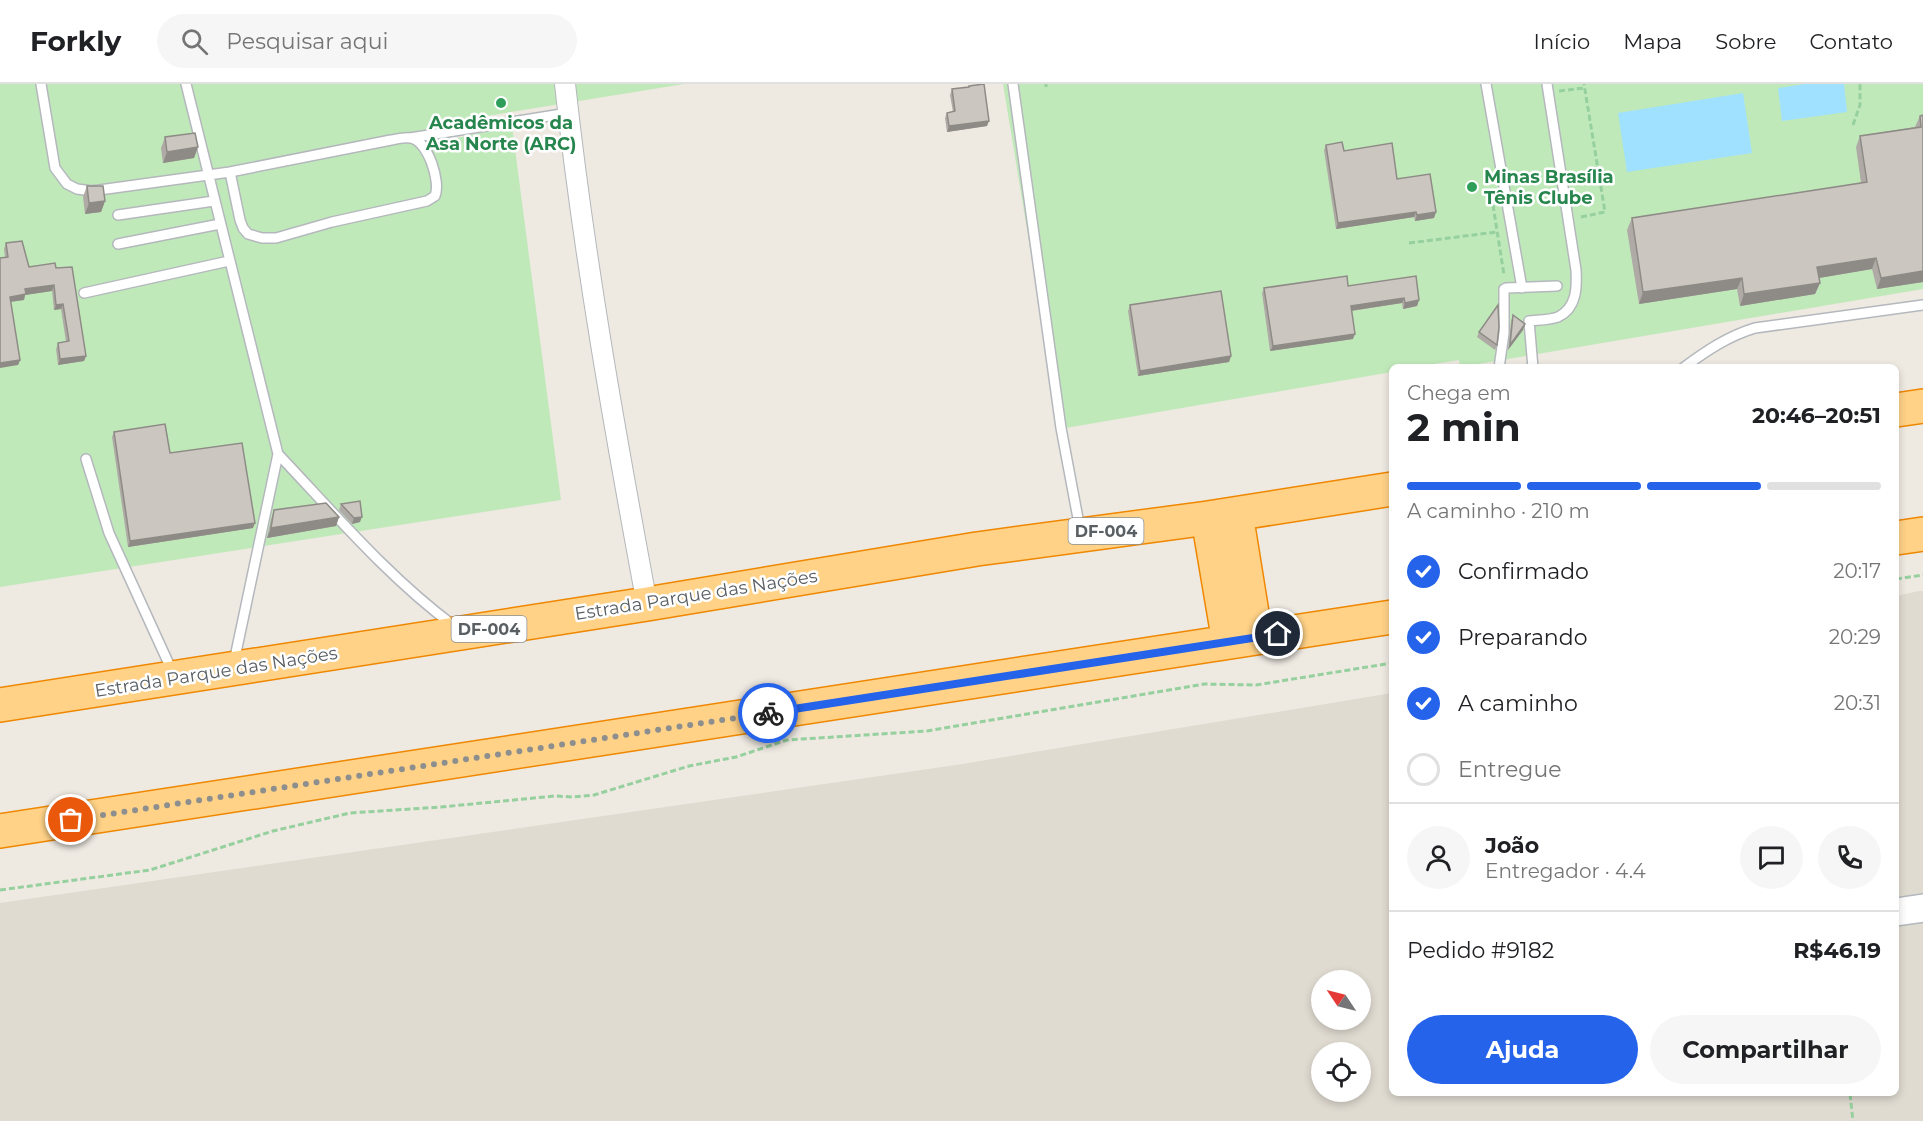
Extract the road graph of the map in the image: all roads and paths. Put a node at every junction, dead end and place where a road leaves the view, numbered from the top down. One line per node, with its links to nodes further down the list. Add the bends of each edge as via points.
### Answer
1 (40, 84): 13 (lane, via 55,168 67,184 92,191)
2 (186, 84): 13 (lane)
3 (565, 84): 9 (street)
4 (1012, 84): 36 (lane, via 1061,428)
5 (1486, 84): 23 (lane)
6 (1860, 84): 10 (path, via 1860,105)
7 (1584, 86): 8 (path); 16 (path, via 1605,212)
8 (1548, 88): 16 (lane)
9 (568, 113): 11 (lane); 40 (street)
10 (1853, 125)
11 (410, 138): 12 (lane); 12 (lane, via 421,145 430,159 438,186 431,199 276,238 262,238 243,228)
12 (230, 172): 13 (lane)
13 (208, 175): 14 (lane)
14 (214, 201): 15 (lane); 17 (lane)
15 (118, 215)
16 (1569, 220): 27 (lane, via 1577,292 1570,306 1558,316 1529,321)
17 (220, 224): 20 (lane); 21 (lane)
18 (1497, 232): 19 (path)
19 (1409, 243)
20 (118, 244)
21 (229, 261): 24 (lane); 31 (lane)
22 (1557, 286): 23 (lane)
23 (1522, 288): 26 (lane, via 1504,289)
24 (84, 293)
25 (1923, 305): 28 (lane, via 1755,328 1718,343)
26 (1499, 364)
27 (1533, 364)
28 (1689, 364)
29 (1923, 406): 30 (highway)
30 (1899, 410)
31 (278, 454): 42 (lane, via 407,587); 45 (lane)
32 (86, 459): 46 (lane, via 109,533)
33 (1389, 489): 34 (highway, Estrada Parque das Nações / DF-004)
34 (1222, 516): 36 (highway, Estrada Parque das Nações / DF-004); 43 (highway)
35 (1923, 534): 37 (highway)
36 (1081, 535): 40 (highway, Estrada Parque das Nações / DF-004)
37 (1899, 538)
38 (1923, 575): 39 (path)
39 (1899, 579)
40 (647, 604): 42 (highway, Estrada Parque das Nações / DF-004)
41 (1389, 617): 43 (highway)
42 (463, 633): 45 (highway, Estrada Parque das Nações / DF-004)
43 (1243, 640): 48 (highway)
44 (1389, 663): 49 (path, via 1256,685 1204,684 927,731 787,740 594,795 350,813 273,831 150,870)
45 (232, 670): 46 (highway, Estrada Parque das Nações / DF-004)
46 (175, 679): 47 (highway, Estrada Parque das Nações / DF-004)
47 (0, 705)
48 (0, 831)
49 (0, 890)
50 (1923, 908): 51 (street)
51 (1899, 912)
52 (1850, 1096): 53 (path)
53 (1853, 1121)

